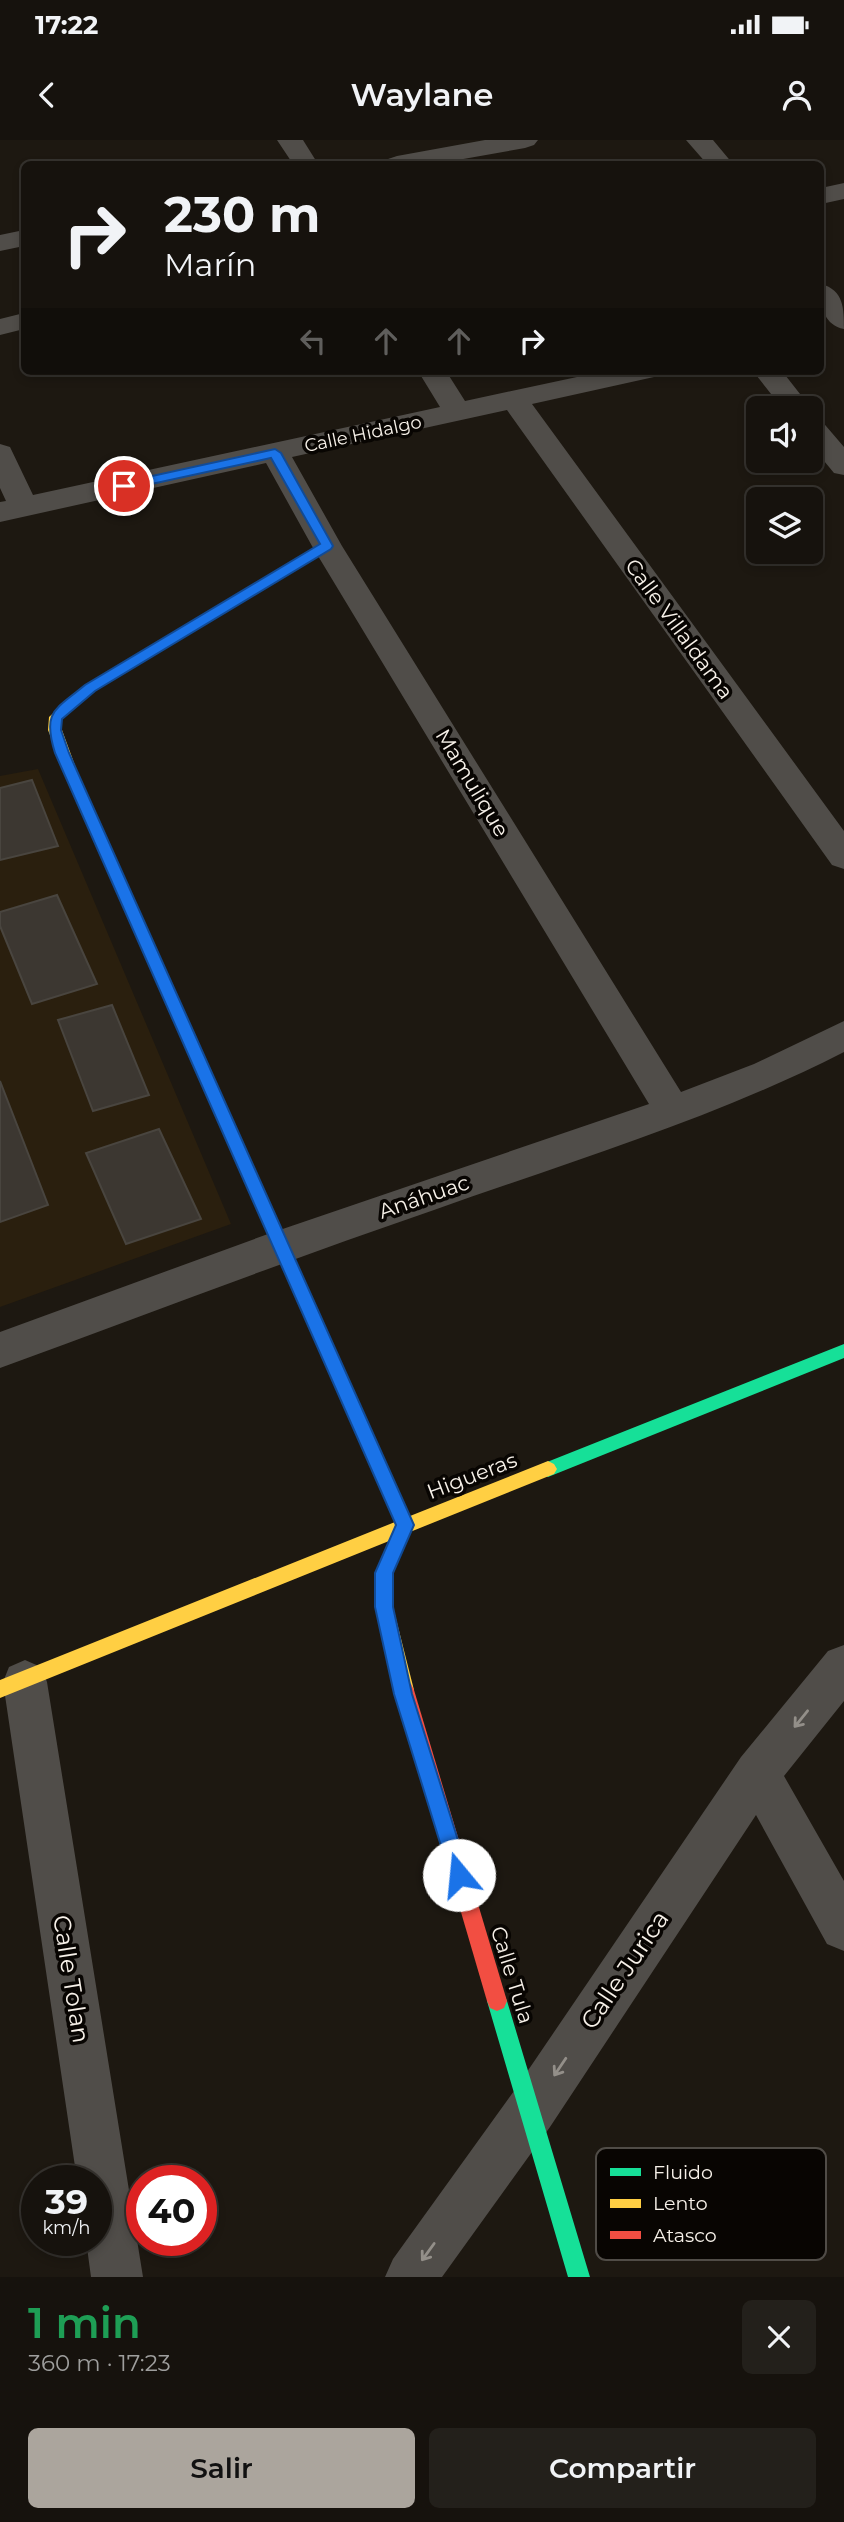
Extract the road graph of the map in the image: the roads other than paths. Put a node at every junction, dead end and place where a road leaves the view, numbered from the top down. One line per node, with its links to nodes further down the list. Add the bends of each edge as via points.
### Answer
1 (290, 140): 4 (street)
2 (699, 140): 7 (street)
3 (515, 142): 5 (street); 6 (street)
4 (303, 161)
5 (413, 161)
6 (519, 161)
7 (717, 161)
8 (844, 191): 9 (street)
9 (824, 195)
10 (21, 239): 11 (street)
11 (0, 243)
12 (824, 296): 14 (street)
13 (21, 322): 15 (street)
14 (844, 322): 16 (street)
15 (0, 327)
16 (824, 327)
17 (435, 375): 22 (street)
18 (627, 375): 21 (street, Calle Hidalgo)
19 (769, 375): 20 (street)
20 (787, 396)
21 (515, 401): 22 (street, Calle Hidalgo); 29 (street, Calle Villaldama)
22 (459, 414): 25 (street, Calle Hidalgo)
23 (823, 441): 26 (street)
24 (0, 453): 27 (street)
25 (275, 453): 27 (street, Calle Hidalgo); 28 (street, Mamulique)
26 (844, 466)
27 (12, 510)
28 (327, 546): 31 (street, Mamulique); 32 (street, via 90,688 55,717 62,753)
29 (844, 856)
30 (844, 1035): 31 (street, Anáhuac, via 767,1074)
31 (673, 1111): 32 (street, Anáhuac)
32 (282, 1246): 33 (street, Anáhuac); 35 (street)
33 (0, 1350)
34 (844, 1351): 35 (street, Higueras)
35 (405, 1525): 37 (street, Higueras); 40 (street, Calle Tula, via 384,1573 390,1641)
36 (844, 1666): 38 (street, Calle Jurica, one-way to 38)
37 (13, 1685): 41 (street, Calle Tolan)
38 (757, 1773): 39 (street); 40 (street, Calle Jurica, one-way to 40)
39 (844, 1927)
40 (531, 2109): 42 (street, Calle Jurica, one-way to 42); 43 (street, Calle Tula)
41 (117, 2277)
42 (411, 2277)
43 (579, 2277)

